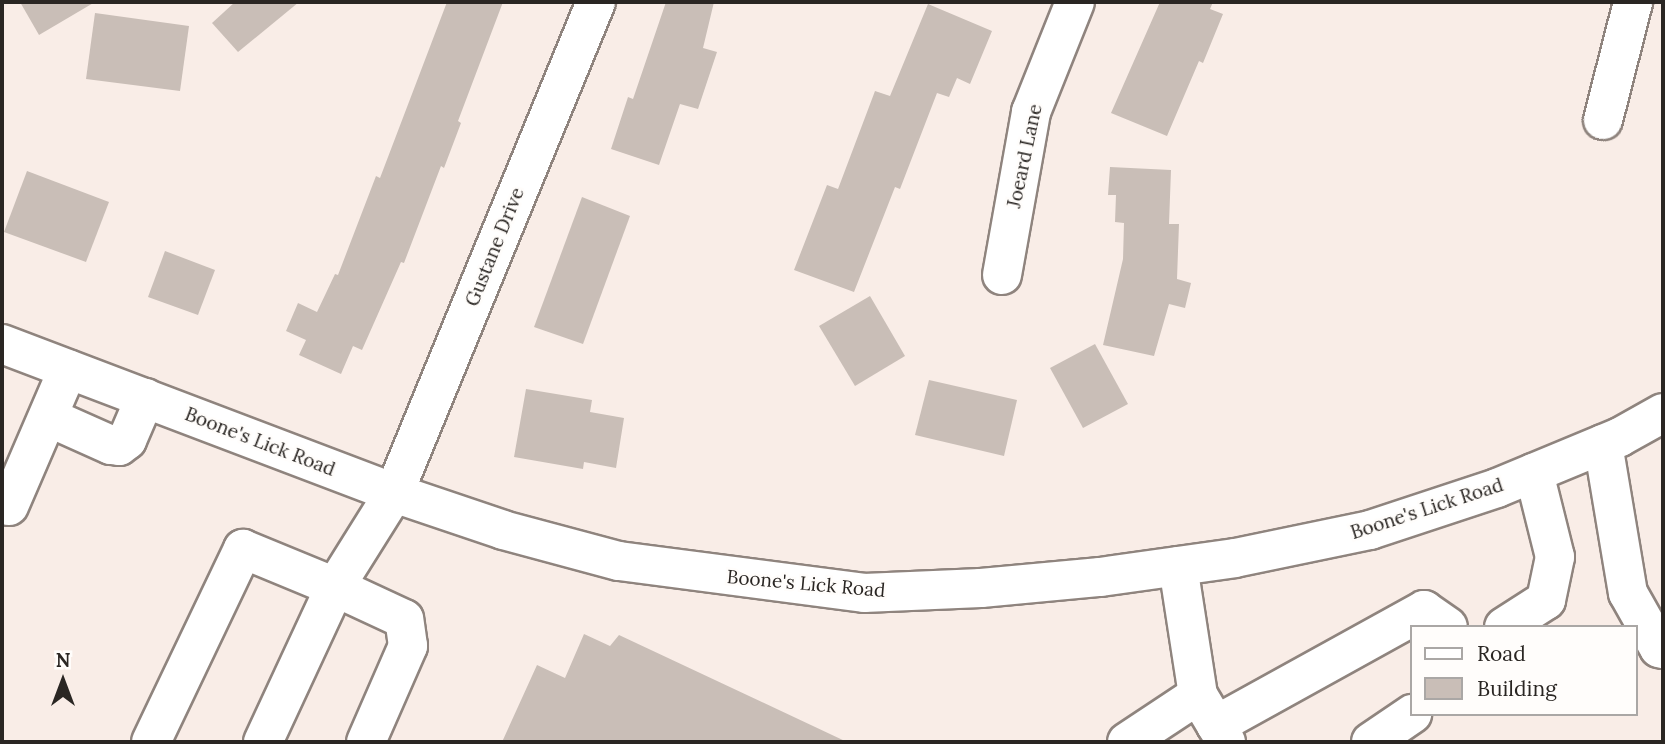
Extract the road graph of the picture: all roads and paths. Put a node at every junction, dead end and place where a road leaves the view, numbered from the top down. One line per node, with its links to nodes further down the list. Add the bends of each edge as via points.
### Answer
1 (596, 2): 13 (street, Gustane Drive)
2 (1075, 2): 5 (street, Joeard Lane, via 1031,112)
3 (1633, 2): 4 (street)
4 (1603, 120)
5 (1002, 275)
6 (2, 344): 7 (street, Boone's Lick Road)
7 (68, 369): 8 (street, Boone's Lick Road); 10 (street)
8 (145, 398): 10 (street, via 127,440 119,446); 13 (street, Boone's Lick Road)
9 (1663, 413): 11 (street, Boone's Lick Road)
10 (48, 417): 14 (street)
11 (1603, 444): 12 (street, Boone's Lick Road); 19 (street, via 1628,593)
12 (1534, 473): 15 (street, Boone's Lick Road, via 1370,530); 18 (street, via 1555,557 1546,600)
13 (394, 493): 15 (street, Boone's Lick Road, via 503,530 619,561 864,593 981,588); 16 (street, Gustane Drive)
14 (9, 506)
15 (1178, 566): 21 (street)
16 (335, 587): 22 (street, via 243,549); 23 (street, Gustane Drive); 24 (street, via 404,619 408,646)
17 (1445, 625): 21 (street, via 1424,610)
18 (1507, 625)
19 (1663, 649)
20 (1410, 715): 26 (street)
21 (1213, 721): 25 (street)
22 (151, 742)
23 (263, 742)
24 (366, 742)
25 (1127, 742)
26 (1371, 742)

